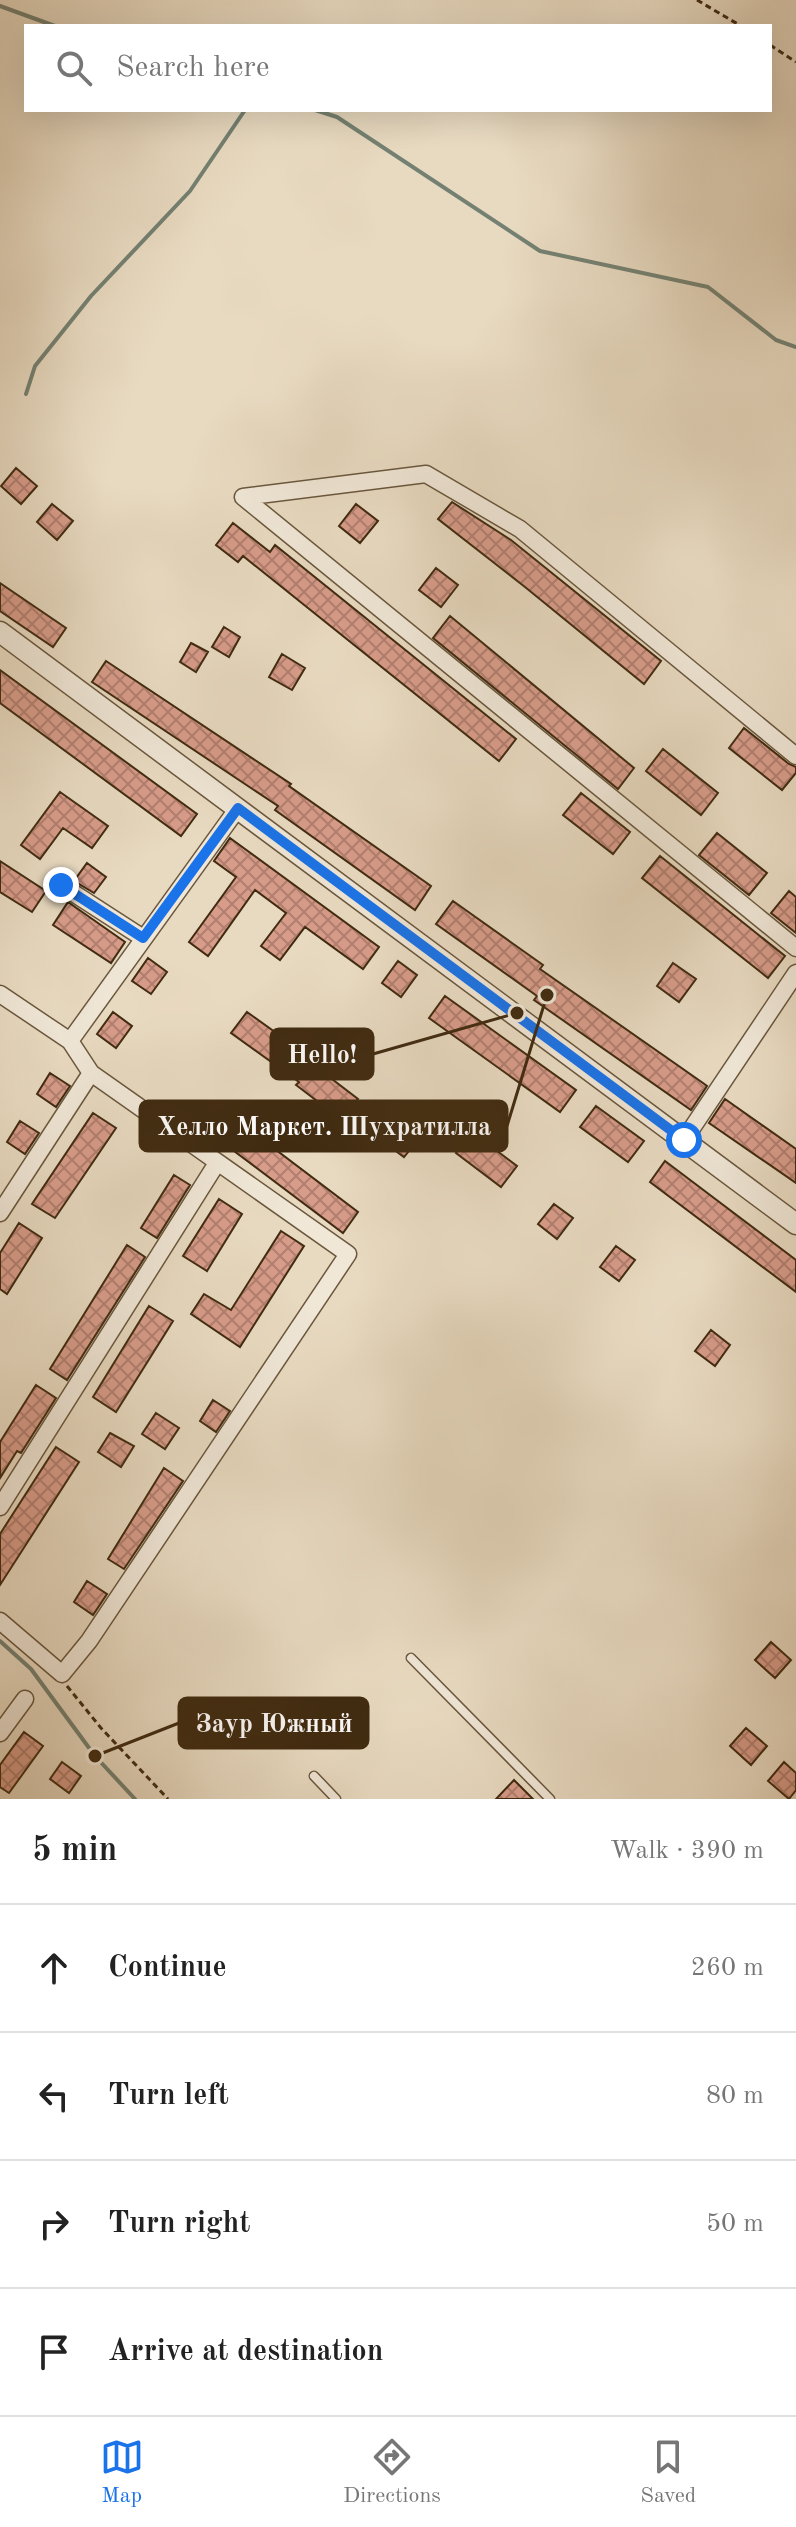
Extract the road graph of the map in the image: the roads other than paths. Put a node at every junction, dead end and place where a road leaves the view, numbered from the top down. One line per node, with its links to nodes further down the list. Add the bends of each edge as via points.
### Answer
1 (0, 632): 3 (street)
2 (796, 756): 6 (street, via 520,529 426,474 243,497)
3 (238, 808): 5 (street); 11 (street)
4 (61, 885): 5 (street)
5 (143, 938): 9 (street)
6 (796, 948)
7 (796, 973): 11 (street)
8 (0, 994): 9 (street)
9 (70, 1041): 10 (street)
10 (91, 1073): 12 (street); 13 (street)
11 (684, 1140): 14 (street)
12 (217, 1163): 15 (street); 16 (street, via 348,1254 62,1674)
13 (0, 1213)
14 (796, 1224)
15 (0, 1507)
16 (0, 1621)
17 (411, 1658): 22 (lane)
18 (25, 1699): 19 (street)
19 (0, 1733)
20 (314, 1776): 21 (lane)
21 (336, 1799)
22 (550, 1799)

